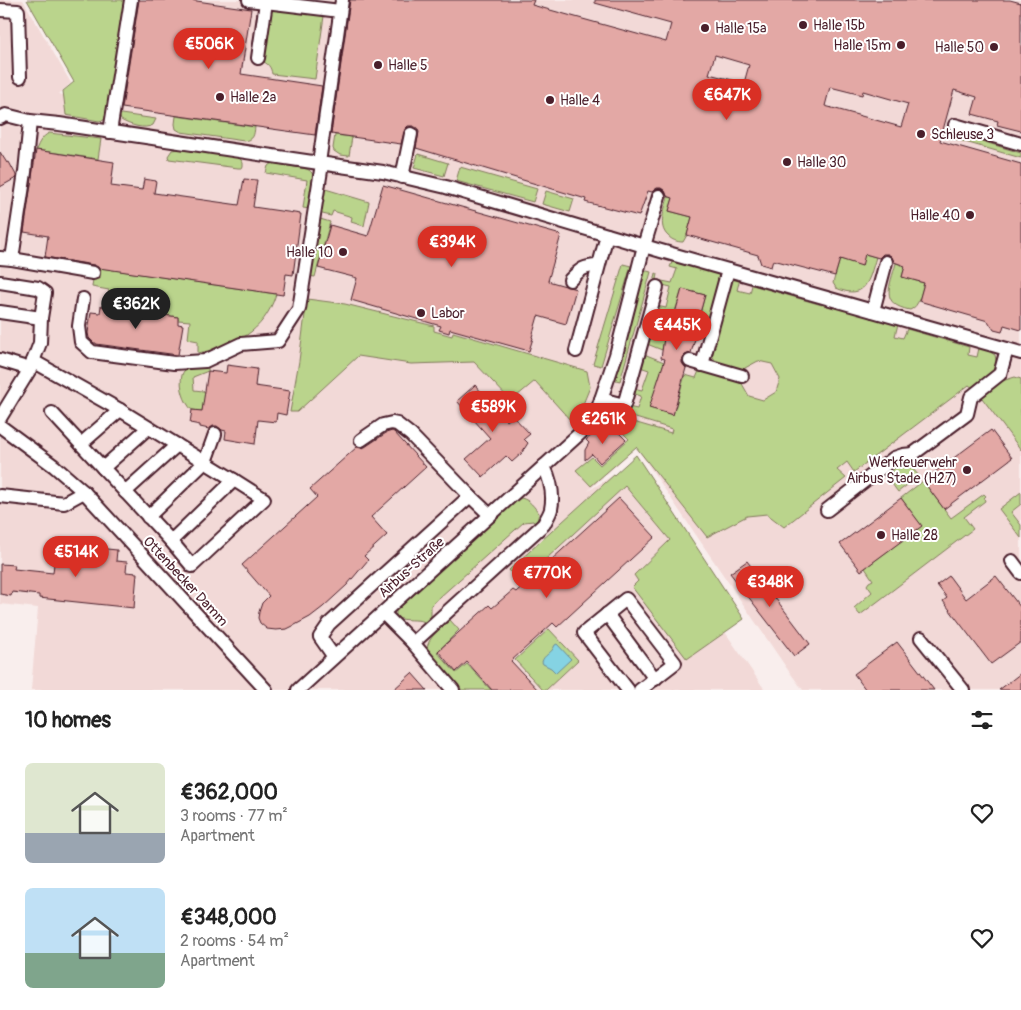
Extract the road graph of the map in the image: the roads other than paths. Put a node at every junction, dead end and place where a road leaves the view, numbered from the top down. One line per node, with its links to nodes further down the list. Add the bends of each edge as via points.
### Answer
1 (131, 0): 11 (street)
2 (249, 0): 3 (street)
3 (266, 2): 4 (street); 6 (street)
4 (341, 6): 14 (street)
5 (0, 10): 7 (street, via 18,11)
6 (258, 58)
7 (20, 77)
8 (2, 114): 9 (street)
9 (30, 121): 11 (street); 19 (street, via 25,172)
10 (955, 125): 13 (street)
11 (110, 132): 14 (street)
12 (411, 134): 15 (street)
13 (1021, 144)
14 (320, 163): 15 (street, via 383,172); 27 (street, via 300,309 278,340 241,344 205,362 174,363 92,352 81,342 79,326)
15 (409, 182): 17 (street, via 446,187)
16 (659, 196): 18 (street, Airbus-Straße)
17 (606, 235): 18 (street); 21 (street)
18 (644, 246): 22 (street); 37 (street, Airbus-Straße, via 616,355)
19 (6, 259): 23 (street)
20 (886, 262): 29 (street)
21 (598, 266): 24 (street, via 589,266); 32 (street)
22 (728, 270): 29 (street); 36 (street, via 696,363)
23 (93, 273)
24 (570, 280)
25 (0, 282): 30 (street, via 38,288 45,293)
26 (657, 287): 37 (street, via 624,405)
27 (83, 299)
28 (0, 312): 30 (street)
29 (873, 312): 31 (street)
30 (41, 318): 35 (street, via 40,343)
31 (1007, 349): 33 (street); 55 (street, via 1000,374 971,398 967,414 913,454 894,458)
32 (576, 351)
33 (1021, 353)
34 (0, 360): 35 (street)
35 (32, 365): 38 (street); 40 (street)
36 (742, 376)
37 (601, 399): 48 (street, Airbus-Straße, via 596,414 586,427)
38 (120, 410): 42 (street); 45 (street)
39 (52, 413): 45 (street)
40 (0, 418)
41 (0, 426): 51 (street, Ottenbecker Damm)
42 (148, 428): 46 (street); 49 (street)
43 (215, 434): 47 (street)
44 (361, 440): 54 (street, via 383,425 397,424)
45 (81, 444): 49 (street)
46 (177, 445): 47 (street); 52 (street)
47 (205, 462): 50 (street); 57 (street)
48 (544, 466): 56 (street, Airbus-Straße); 64 (street, via 552,495 551,510 544,524)
49 (103, 468): 52 (street)
50 (234, 480): 58 (street); 58 (street, via 264,499 192,566)
51 (84, 492): 53 (street, via 64,503); 67 (street, Ottenbecker Damm)
52 (125, 492): 57 (street)
53 (0, 496)
54 (470, 496): 56 (street); 65 (street, via 329,624 320,637)
55 (827, 510)
56 (490, 515): 61 (street, Airbus-Straße)
57 (148, 517): 58 (street)
58 (171, 541)
59 (1012, 561): 60 (street)
60 (1021, 573)
61 (383, 613): 64 (street); 65 (street, Airbus-Straße)
62 (607, 614): 66 (street); 66 (street, via 626,599 675,663); 70 (street, via 584,632)
63 (921, 638): 72 (street)
64 (413, 643): 69 (street)
65 (334, 657): 68 (street, Airbus-Straße)
66 (655, 678): 71 (street)
67 (266, 690)
68 (298, 690)
69 (453, 690)
70 (628, 690)
71 (640, 690)
72 (963, 690)

